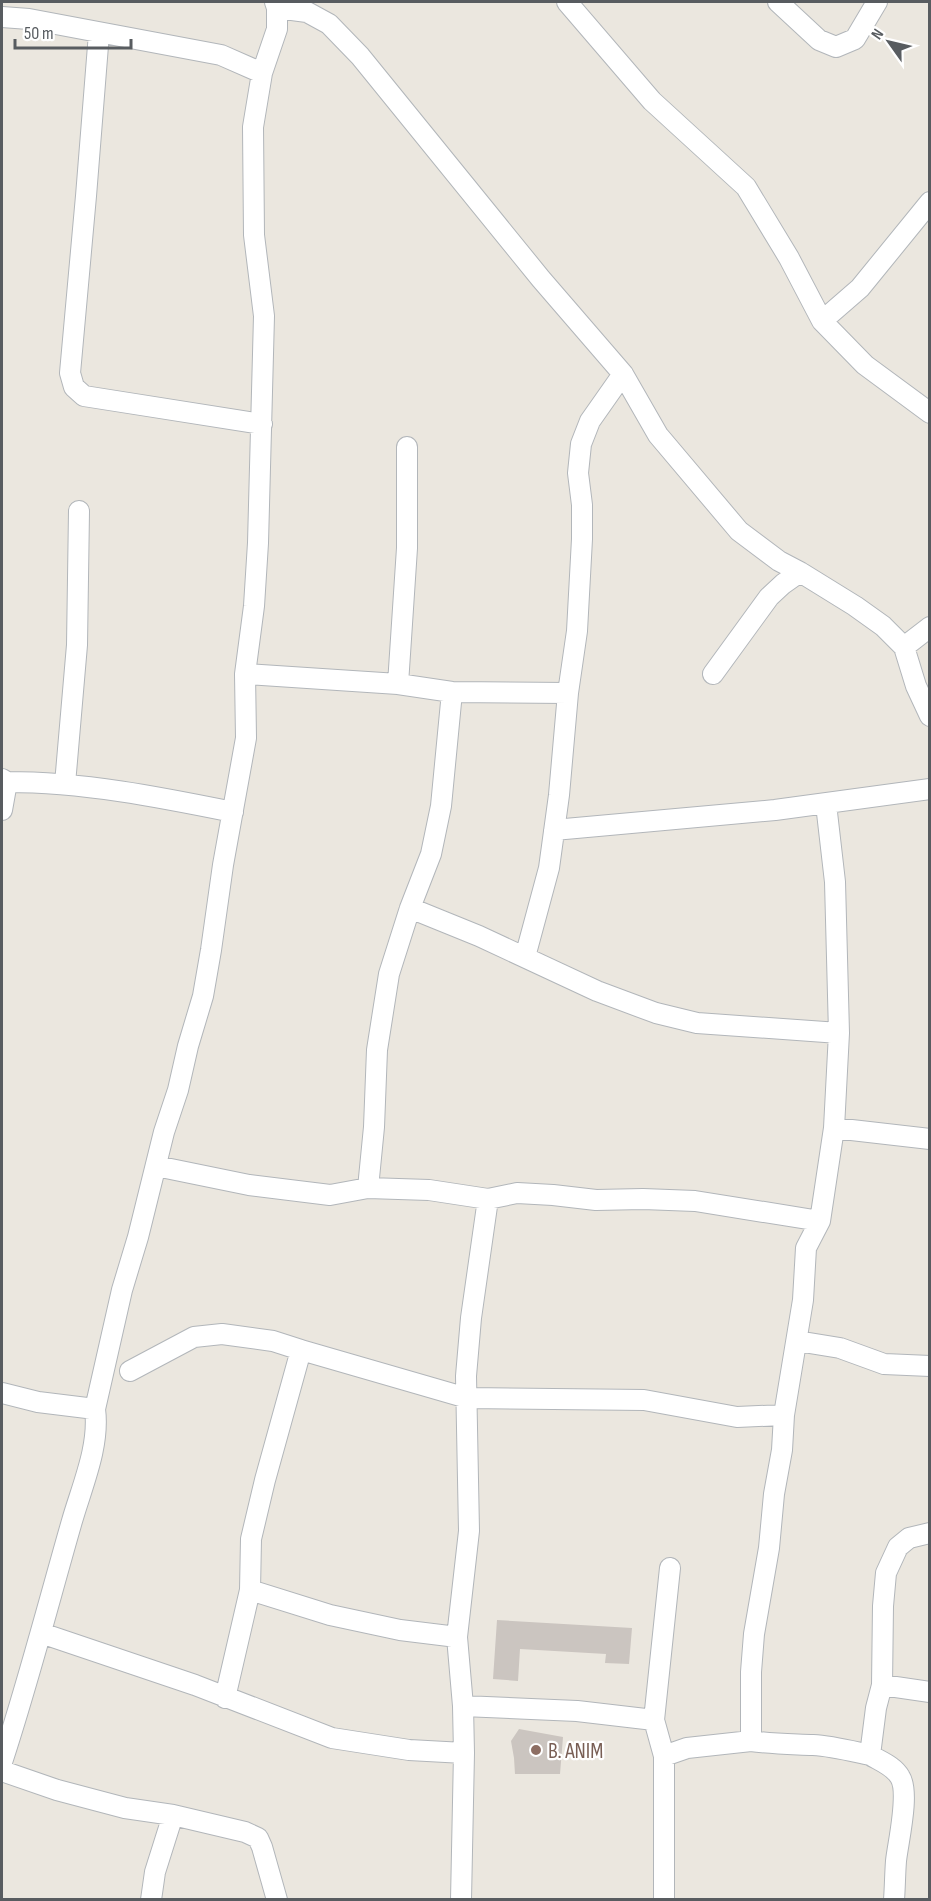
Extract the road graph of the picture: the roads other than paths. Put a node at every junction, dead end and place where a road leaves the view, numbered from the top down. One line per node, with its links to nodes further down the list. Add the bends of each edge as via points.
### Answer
1 (16, 2): 7 (street)
2 (567, 2): 11 (street, via 652,101 746,187)
3 (778, 2): 4 (street, via 819,40 836,47 855,39)
4 (877, 2)
5 (276, 5): 9 (street, via 277,29); 12 (street, via 307,12 329,24 360,56)
6 (2, 17): 7 (street)
7 (29, 19): 8 (street)
8 (99, 33): 9 (street, via 221,55); 14 (street, via 70,373 74,387 84,396)
9 (262, 73): 14 (street, via 253,127 254,235 264,316)
10 (930, 202): 11 (street, via 860,288)
11 (822, 321): 13 (street, via 865,365)
12 (623, 374): 17 (street, via 658,435 739,531); 24 (street, via 590,421 580,444 582,539 577,631)
13 (930, 413)
14 (262, 424): 20 (street, via 254,606)
15 (407, 447): 22 (street, via 407,548)
16 (79, 511): 27 (street, via 77,645)
17 (800, 572): 19 (street, via 874,619); 21 (street, via 769,597)
18 (930, 627): 19 (street)
19 (904, 646): 25 (street)
20 (245, 674): 22 (street); 31 (street, via 246,738)
21 (713, 674)
22 (398, 684): 23 (street)
23 (452, 692): 24 (street); 33 (street, via 441,806 431,854)
24 (568, 693): 32 (street)
25 (930, 716)
26 (4, 781): 27 (street); 30 (street)
27 (65, 784): 31 (street)
28 (930, 789): 29 (street)
29 (826, 804): 32 (street); 35 (street, via 835,882)
30 (2, 810)
31 (233, 812): 38 (street, via 203,996)
32 (554, 830): 34 (street, via 549,868)
33 (410, 908): 34 (street); 39 (street, via 389,974 377,1050)
34 (525, 957): 35 (street, via 597,991 697,1023)
35 (839, 1033): 36 (street)
36 (834, 1128): 37 (street); 41 (street)
37 (930, 1139)
38 (156, 1166): 39 (street, via 330,1196); 48 (street)
39 (368, 1188): 40 (street, via 429,1190)
40 (488, 1199): 41 (street, via 518,1193 596,1200 695,1201); 47 (street, via 471,1318)
41 (820, 1221): 42 (street, via 806,1248)
42 (797, 1341): 44 (street, via 840,1348 884,1364); 49 (street)
43 (302, 1350): 45 (street, via 273,1341 222,1334 194,1337); 47 (street); 52 (street, via 251,1539)
44 (930, 1366)
45 (130, 1371)
46 (2, 1393): 48 (street)
47 (467, 1398): 49 (street, via 644,1400 737,1417); 54 (street, via 468,1531)
48 (95, 1410): 53 (street, via 97,1423 91,1456)
49 (784, 1415): 60 (street, via 769,1548 754,1634)
50 (930, 1533): 55 (street, via 909,1538 898,1547 886,1573)
51 (670, 1568): 59 (street)
52 (250, 1590): 54 (street, via 330,1615 400,1630); 57 (street)
53 (41, 1634): 57 (street); 64 (street)
54 (457, 1636): 58 (street)
55 (882, 1685): 56 (street); 62 (street)
56 (930, 1692)
57 (225, 1698): 61 (street, via 332,1738 409,1750)
58 (463, 1706): 59 (street, via 577,1711); 61 (street)
59 (654, 1720): 63 (street)
60 (751, 1741): 62 (street, via 824,1746); 63 (street, via 687,1748)
61 (464, 1753): 69 (street)
62 (870, 1755): 71 (street, via 894,1769 902,1779 902,1825)
63 (664, 1756): 70 (street)
64 (2, 1762)
65 (2, 1771): 66 (street, via 125,1808)
66 (173, 1815): 67 (street); 68 (street, via 258,1838)
67 (151, 1899)
68 (277, 1899)
69 (461, 1899)
70 (664, 1899)
71 (894, 1899)

